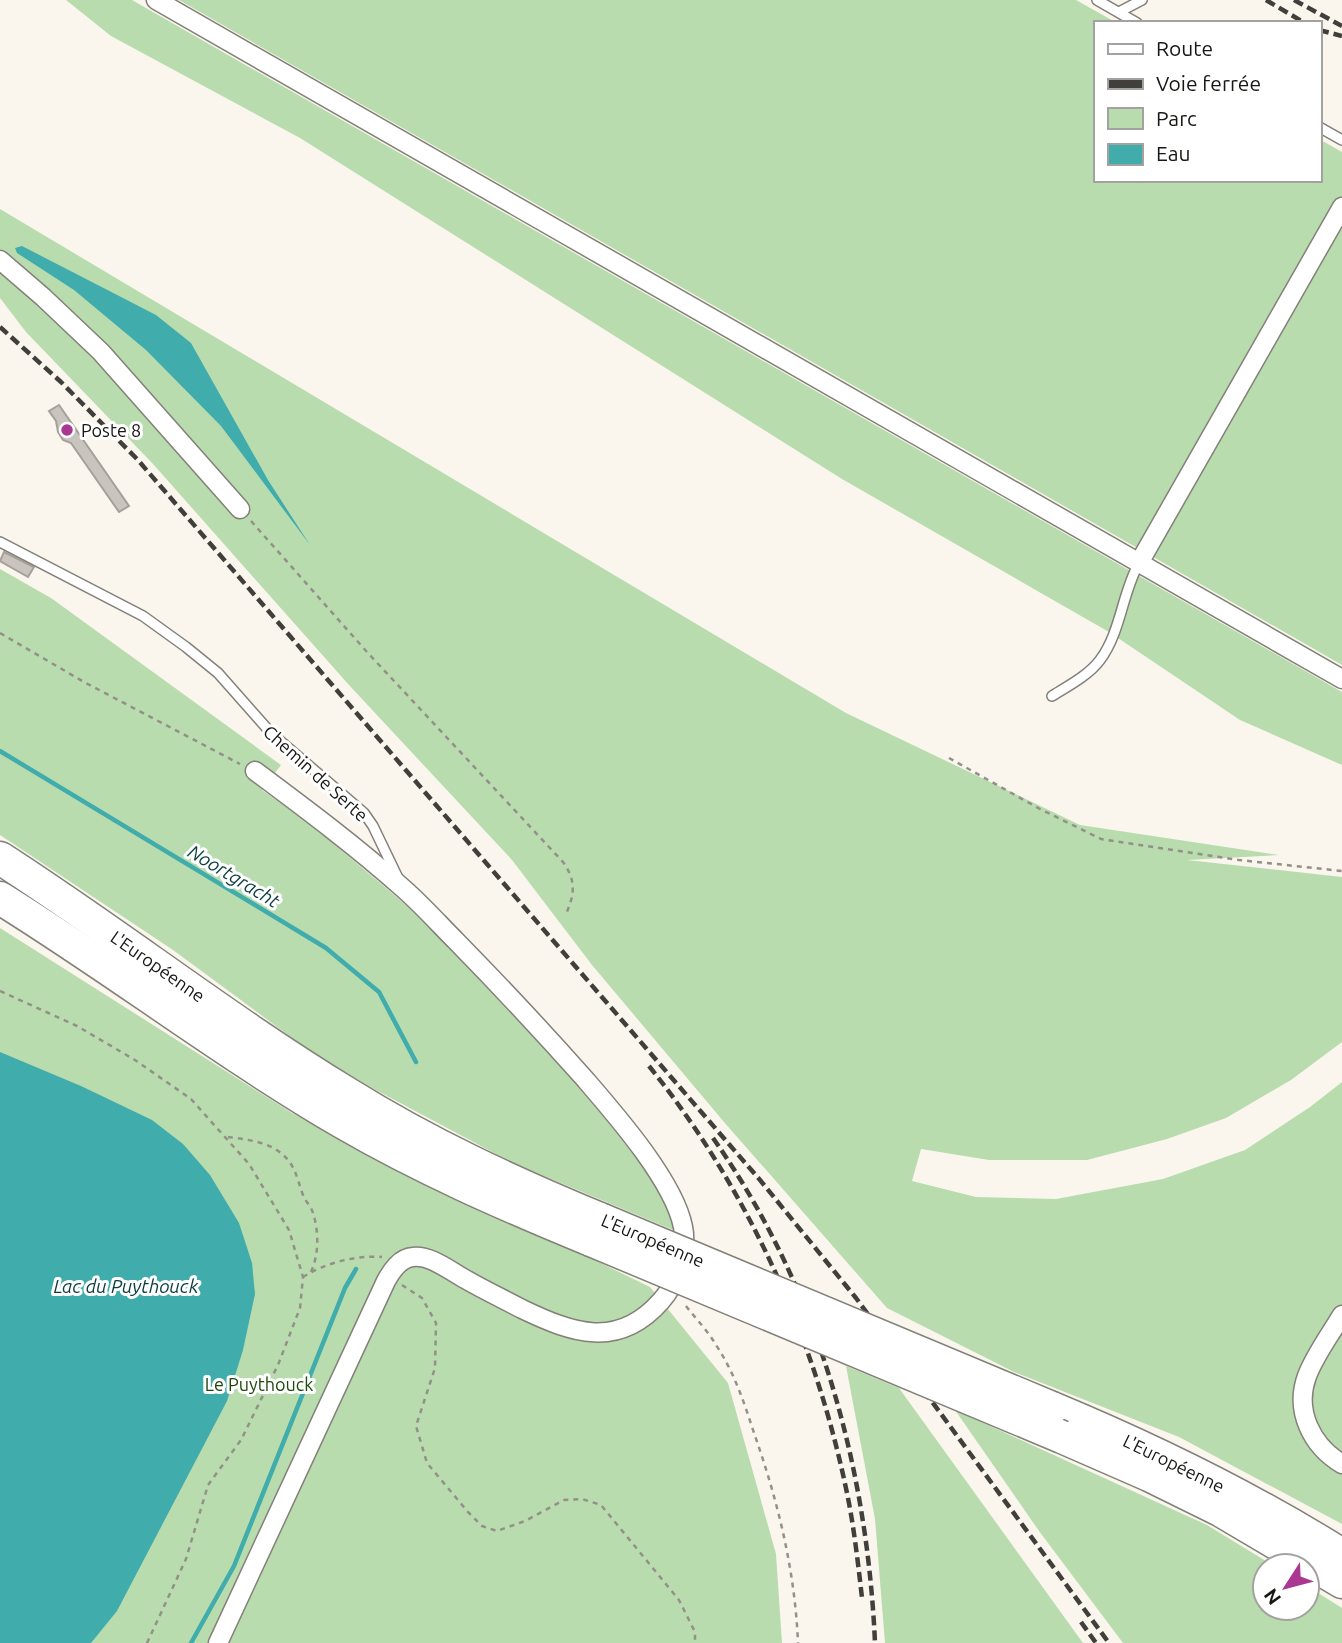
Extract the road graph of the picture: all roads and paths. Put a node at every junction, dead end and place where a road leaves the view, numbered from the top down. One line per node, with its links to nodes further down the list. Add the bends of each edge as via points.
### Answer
1 (156, 0): 12 (street)
2 (1097, 0): 4 (lane)
3 (1142, 0): 4 (lane)
4 (1119, 12): 5 (lane)
5 (1134, 21)
6 (1321, 128): 7 (lane)
7 (1342, 141)
8 (1342, 207): 12 (street)
9 (0, 260): 10 (street, via 101,352)
10 (240, 509): 22 (path, via 563,862 573,885)
11 (0, 541): 20 (lane, Chemin de Serte, via 143,616 218,673 271,733 365,813)
12 (1139, 563): 14 (street); 15 (lane, via 1100,660)
13 (0, 633): 17 (path)
14 (1342, 679)
15 (1052, 696)
16 (949, 758): 19 (path, via 1101,839)
17 (255, 771): 20 (street)
18 (0, 858): 25 (highway, L'Européenne, via 348,1094)
19 (1342, 871)
20 (406, 891): 30 (street, Chemin de Serte, via 519,1005 619,1119 671,1198 682,1223 681,1261)
21 (0, 898): 25 (highway, L'Européenne, via 344,1123 444,1175)
22 (566, 914)
23 (0, 991): 24 (path, via 77,1026 135,1060 191,1099)
24 (226, 1136): 27 (path, via 276,1150 296,1170 316,1227 317,1257); 29 (path, via 289,1230)
25 (596, 1229): 32 (highway, L'Européenne, bridge)
26 (404, 1259): 27 (path, via 362,1255); 28 (street); 30 (street, via 428,1259 543,1319 587,1333 614,1331 634,1323)
27 (311, 1272): 29 (path)
28 (391, 1272): 37 (street); 38 (path, via 422,1298 436,1323 435,1368 416,1426 427,1464 482,1526 497,1531 564,1500 601,1505 679,1600 695,1632)
29 (303, 1277): 36 (path, via 300,1308 278,1365 241,1440 208,1485 186,1559)
30 (671, 1287): 39 (path, via 711,1337 740,1391 779,1514)
31 (1342, 1315): 33 (street, via 1311,1367 1303,1394 1304,1414 1314,1438)
32 (1057, 1422): 34 (highway, L'Européenne, via 1196,1472); 35 (highway, L'Européenne)
33 (1342, 1464)
34 (1342, 1555)
35 (1342, 1582)
36 (146, 1643)
37 (218, 1643)
38 (695, 1643)
39 (798, 1643)

